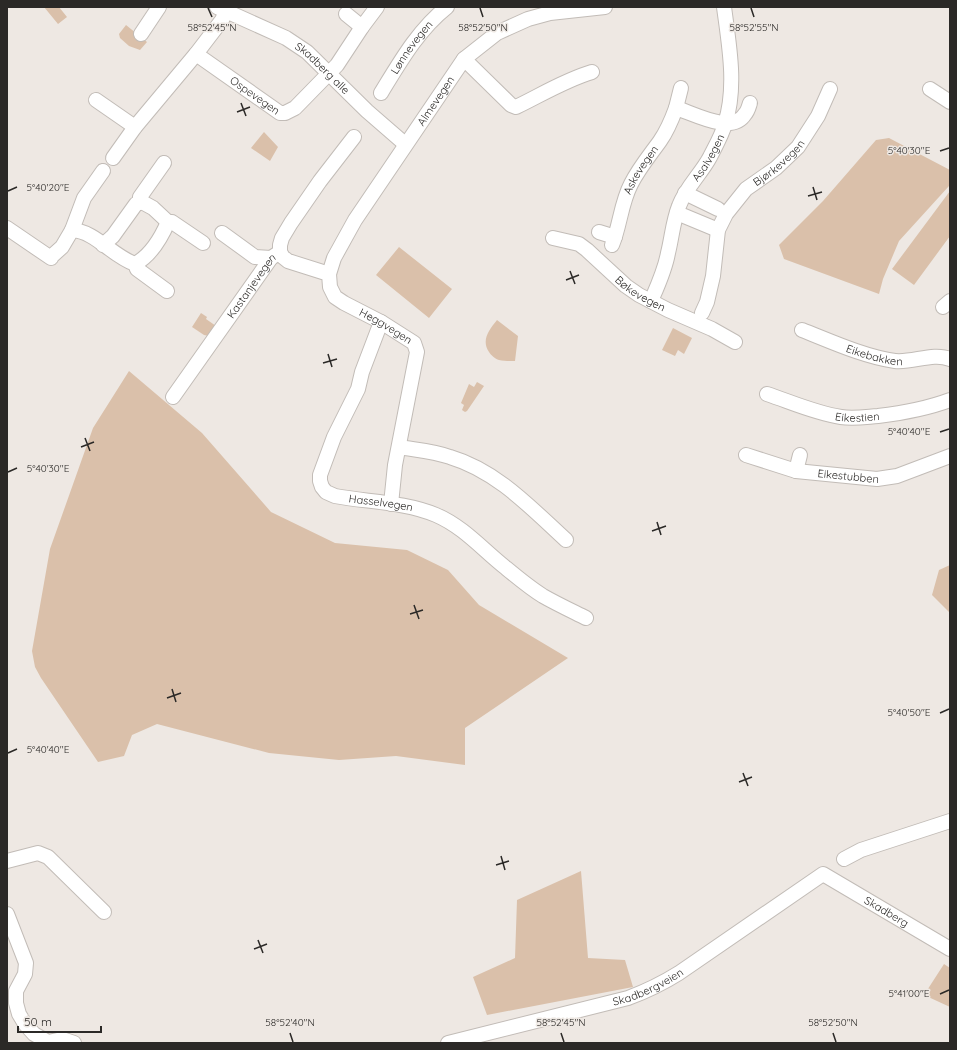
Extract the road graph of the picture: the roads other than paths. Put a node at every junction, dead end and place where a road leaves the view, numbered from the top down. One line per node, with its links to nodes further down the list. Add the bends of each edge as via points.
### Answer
1 (159, 7): 9 (street)
2 (377, 7): 8 (street)
3 (446, 7): 17 (street, Lønnevegen, via 425,27)
4 (604, 7): 11 (street, Almevegen, via 556,12 528,19 497,33)
5 (724, 7): 22 (street, Asalvegen, via 731,78)
6 (222, 9): 10 (street, Skadberg alle, via 222,20); 13 (street, Skadberg alle, via 286,38 307,52)
7 (346, 14): 8 (street)
8 (362, 27): 13 (street)
9 (141, 34)
10 (196, 54): 13 (street, Ospevegen, via 285,113 295,108); 23 (street, Skadberg alle)
11 (464, 59): 12 (street, via 516,107 567,81); 25 (street, Almevegen)
12 (592, 72)
13 (329, 73): 25 (street, Skadberg alle)
14 (681, 88): 21 (street, Askevegen)
15 (830, 89): 36 (street, Bjørkevegen, via 818,116 798,147 776,168 746,189 726,214)
16 (930, 89): 19 (street)
17 (381, 93)
18 (96, 100): 23 (street)
19 (950, 102)
20 (750, 103): 22 (street, via 746,114 740,120)
21 (676, 108): 22 (street); 37 (street, Askevegen, via 668,128 630,186 614,241)
22 (725, 124): 29 (street, Asalvegen, via 709,158)
23 (135, 127): 26 (street, Skadberg alle)
24 (354, 137): 42 (street, Kastanjevegen, via 291,223)
25 (405, 144): 44 (street, Almevegen, via 355,220 334,258)
26 (113, 158)
27 (164, 163): 30 (street, via 140,197)
28 (103, 171): 35 (street, via 84,198)
29 (685, 193): 31 (street); 32 (street, Asalvegen)
30 (142, 202): 33 (street); 41 (street, via 136,204 113,236)
31 (718, 209)
32 (676, 213): 36 (street); 46 (street, Asalvegen, via 663,272)
33 (168, 222): 40 (street, via 172,222); 43 (street, via 144,259)
34 (7, 228): 35 (street, via 51,258 62,247)
35 (72, 230): 41 (street, via 90,234)
36 (718, 230): 47 (street, Bjørkevegen, via 713,276)
37 (599, 232)
38 (222, 233): 42 (street, via 255,258)
39 (553, 238): 46 (street, Bøkevegen, via 579,244 626,286)
40 (202, 243)
41 (103, 245): 43 (street, via 126,261)
42 (276, 255): 44 (street); 53 (street, Kastanjevegen)
43 (135, 264): 45 (street, via 137,269)
44 (329, 274): 48 (street, Heggvegen, via 330,287 335,297)
45 (167, 291)
46 (651, 301): 50 (street, Bøkevegen)
47 (702, 313)
48 (381, 322): 55 (street, Heggvegen, via 412,341 417,352); 60 (street, Hasselvegen, via 358,389 329,448 320,482 326,492 335,496)
49 (802, 330): 51 (street, Eikebakken, via 844,347 896,361 941,356)
50 (735, 342)
51 (950, 359)
52 (767, 394): 54 (street, Eikestien, via 816,412 854,419 923,409)
53 (173, 396)
54 (950, 400)
55 (399, 447): 60 (street, Heggvegen); 61 (street, via 451,457 483,471 510,490)
56 (746, 455): 59 (street, Eikestubben)
57 (800, 455): 59 (street)
58 (950, 456): 59 (street, Eikestubben, via 897,476 876,480)
59 (796, 471)
60 (391, 504): 62 (street, Hasselvegen, via 425,511 449,521 542,595)
61 (566, 540)
62 (586, 618)
63 (950, 821): 64 (street, via 862,850)
64 (844, 859)
65 (7, 861): 67 (street, via 38,853 48,857)
66 (823, 874): 69 (street, Skadberg); 71 (street, Skadbergveien, via 680,973 646,992)
67 (104, 912)
68 (7, 914): 70 (street, via 26,963 25,974 16,991 19,1014 34,1034 48,1042 62,1039)
69 (950, 949)
70 (74, 1043)
71 (448, 1043)

